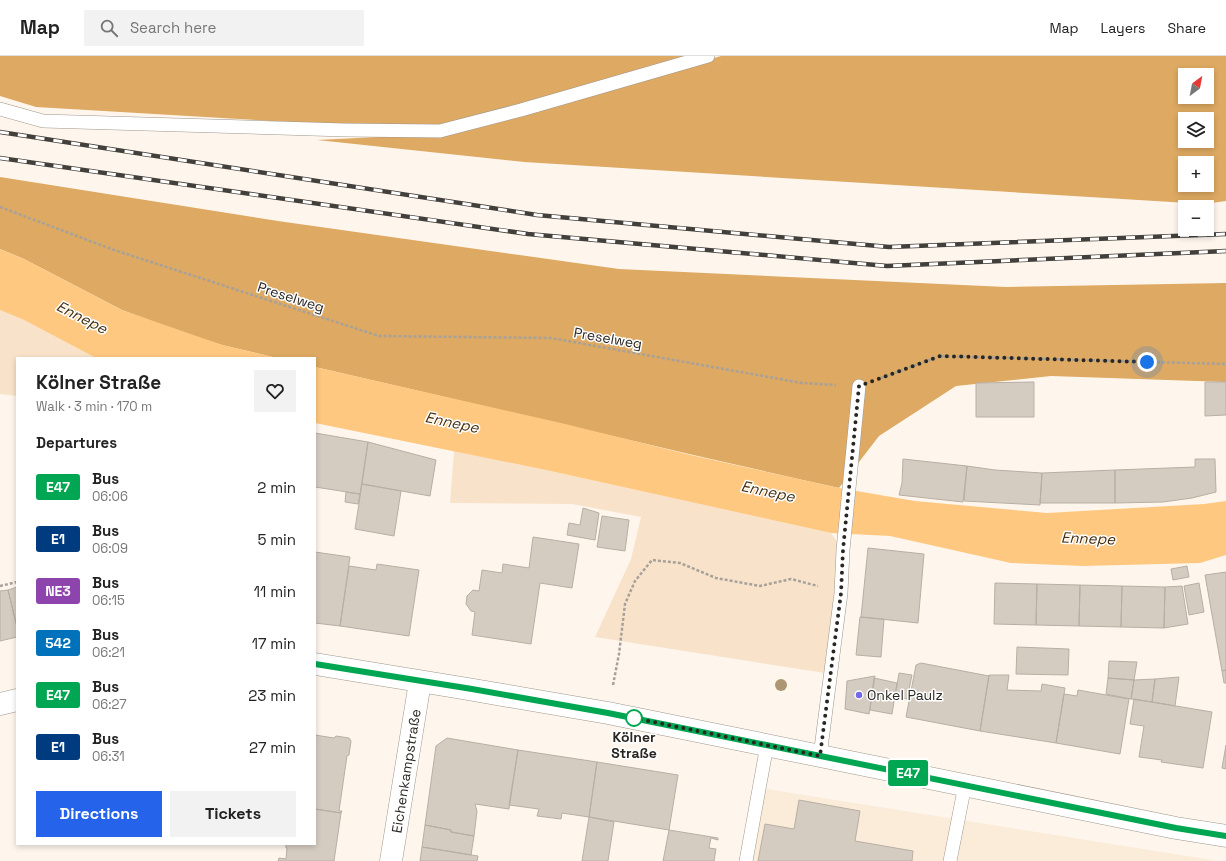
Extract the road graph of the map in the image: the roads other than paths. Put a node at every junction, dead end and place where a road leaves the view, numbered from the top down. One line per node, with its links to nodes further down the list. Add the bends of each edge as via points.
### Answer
1 (708, 56): 2 (lane, via 440,131 43,121)
2 (0, 108)
3 (859, 386): 9 (lane, via 841,593)
4 (316, 664): 5 (main road)
5 (420, 682): 8 (main road, via 608,713); 12 (main road, Eichenkampstraße)
6 (16, 700): 7 (main road)
7 (0, 704)
8 (766, 745): 9 (main road); 13 (lane)
9 (820, 756): 10 (main road)
10 (964, 785): 11 (main road); 14 (lane)
11 (1226, 836)
12 (391, 861)
13 (746, 861)
14 (950, 861)

